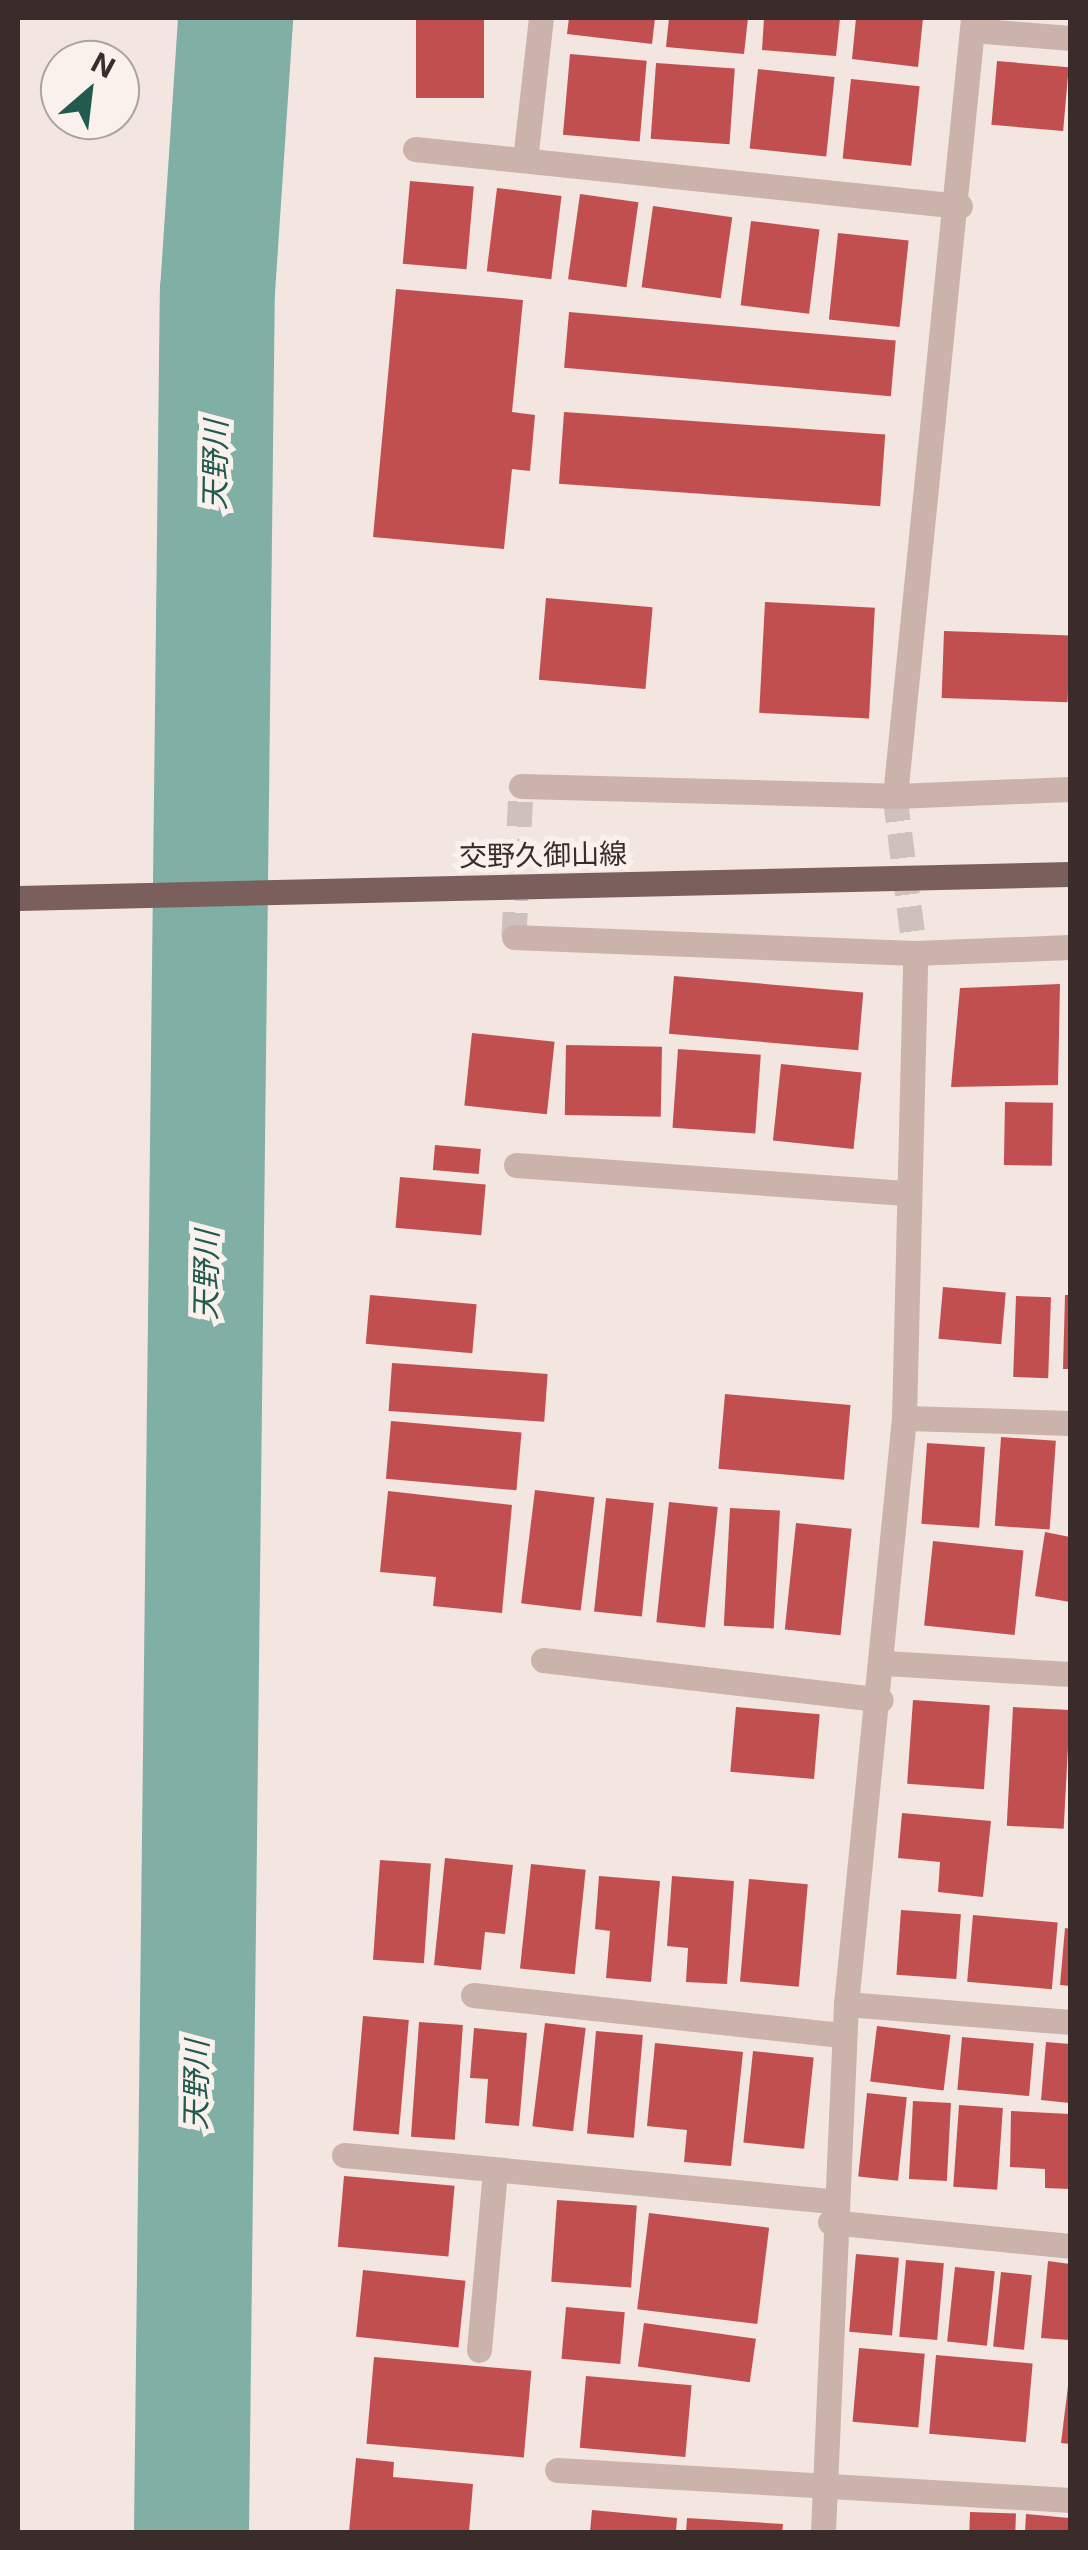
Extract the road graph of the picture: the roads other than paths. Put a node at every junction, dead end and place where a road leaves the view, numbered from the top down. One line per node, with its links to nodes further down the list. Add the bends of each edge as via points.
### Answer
1 (541, 18): 5 (street)
2 (972, 24): 3 (street); 6 (street)
3 (1070, 38)
4 (415, 148): 5 (street)
5 (525, 160): 6 (street)
6 (960, 206): 9 (street)
7 (522, 786): 9 (street)
8 (1070, 788): 9 (street)
9 (896, 796)
10 (1070, 874): 11 (main road, 交野久御山線)
11 (18, 898)
12 (514, 937): 14 (street)
13 (1070, 947): 14 (street)
14 (915, 953): 16 (street)
15 (516, 1165): 16 (street)
16 (909, 1194): 17 (street)
17 (904, 1418): 18 (street); 20 (street)
18 (1070, 1423)
19 (543, 1660): 22 (street)
20 (884, 1663): 21 (street); 22 (street)
21 (1070, 1674)
22 (881, 1700): 24 (street)
23 (473, 1994): 26 (street)
24 (846, 2004): 25 (street); 26 (street)
25 (1070, 2022)
26 (844, 2035): 29 (street)
27 (344, 2155): 28 (street)
28 (495, 2170): 29 (street); 31 (street)
29 (831, 2212): 30 (street); 33 (street)
30 (1070, 2246)
31 (480, 2350)
32 (557, 2470): 33 (street)
33 (823, 2482): 34 (street); 35 (street)
34 (1070, 2500)
35 (823, 2532)

